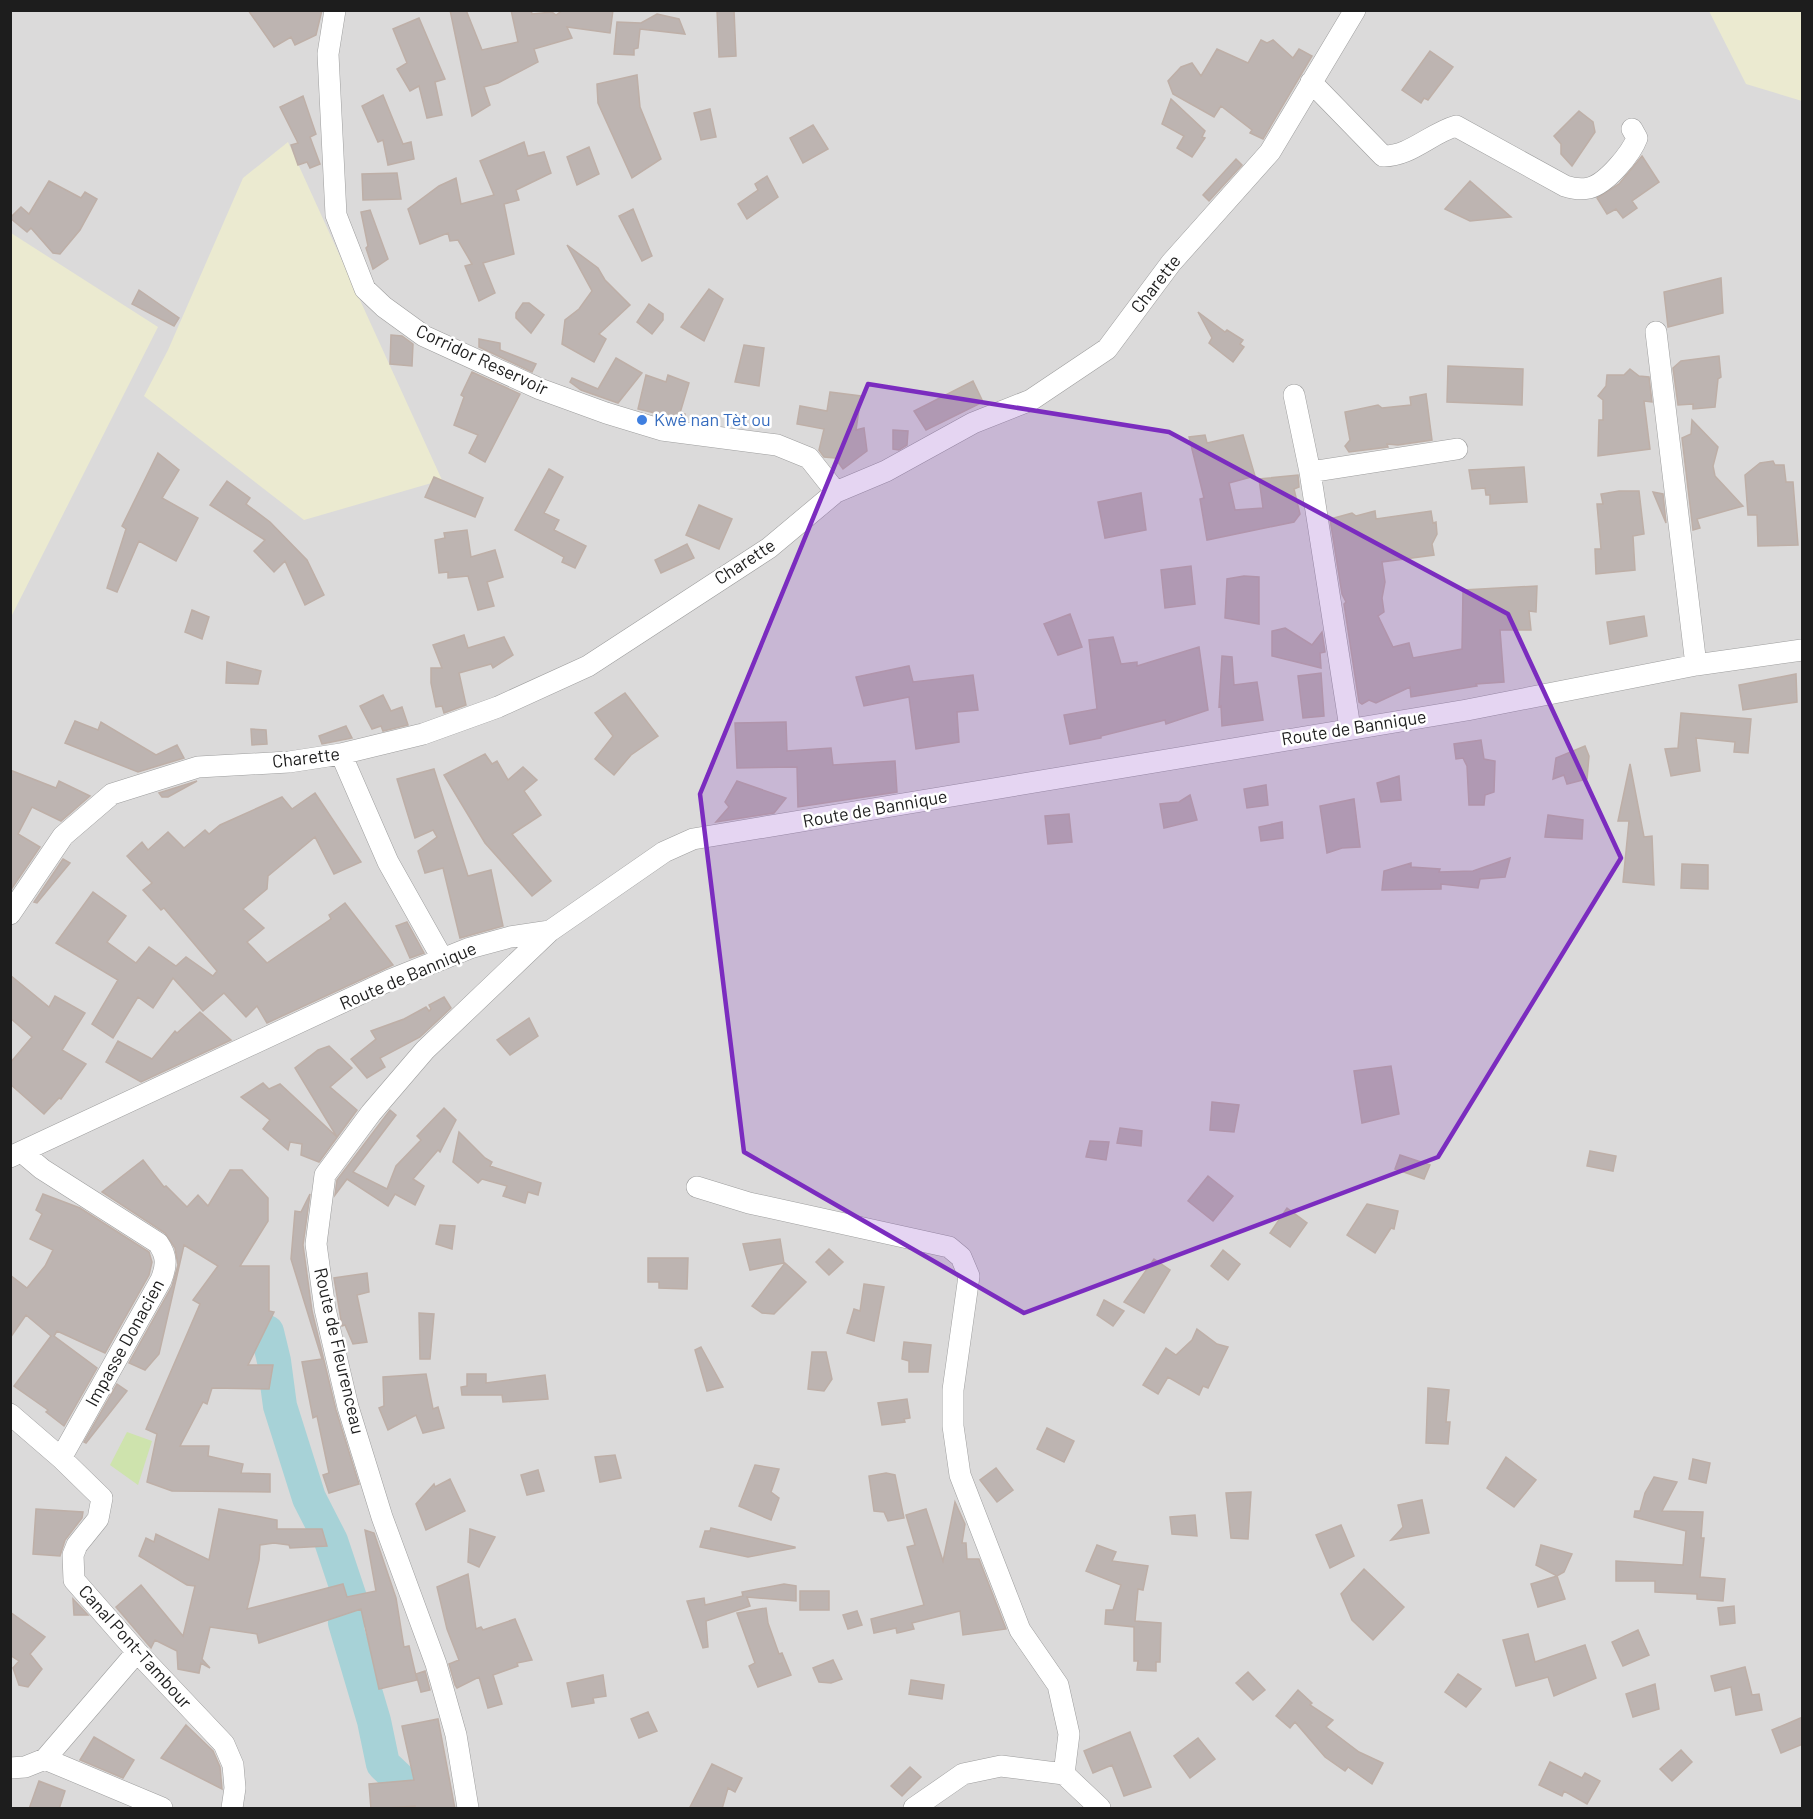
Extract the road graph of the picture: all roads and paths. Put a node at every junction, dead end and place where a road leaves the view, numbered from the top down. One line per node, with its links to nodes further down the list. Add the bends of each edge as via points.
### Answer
1 (334, 10): 9 (street, Corridor Reservoir, via 327,54 336,215 365,289 434,341 540,389 662,430 777,445 809,458)
2 (1355, 10): 3 (street, Charette)
3 (1311, 82): 4 (street, via 1383,156 1395,156 1441,130 1456,126 1578,190 1592,188 1634,147 1637,138); 9 (street, Charette, via 1270,152 1171,264 1107,349 1031,400 973,423 886,471)
4 (1632, 129)
5 (1656, 332): 11 (street)
6 (1294, 395): 8 (street)
7 (1457, 449): 8 (street)
8 (1310, 472): 12 (street)
9 (836, 492): 13 (street, Charette, via 769,548 588,666 498,707 434,730)
10 (1803, 650): 11 (street, Route de Bannique)
11 (1696, 665): 12 (street, Route de Bannique, via 1467,710)
12 (1350, 728): 15 (street, Route de Bannique, via 693,839 664,852)
13 (341, 754): 14 (street, Charette, via 289,762 198,767 112,794 63,836); 16 (street, via 388,862)
14 (10, 914)
15 (550, 931): 16 (street, Route de Bannique, via 510,937); 27 (street, Route de Fleurenceau, via 425,1050 371,1113 326,1175 316,1244 325,1309 348,1407 438,1674 456,1735)
16 (442, 958): 17 (street, Route de Bannique)
17 (17, 1155): 20 (street, Impasse Donacien, via 158,1242 165,1255 161,1280)
18 (697, 1187): 24 (street, via 749,1203 949,1246 961,1257 969,1276 953,1390 960,1475 1020,1629 1058,1685 1069,1734)
19 (10, 1414): 20 (street, Canal Pont-Tambour)
20 (61, 1458): 21 (street, Canal Pont-Tambour, via 102,1498 98,1519 73,1555 74,1580)
21 (137, 1652): 22 (street); 26 (street, Canal Pont-Tambour, via 224,1744 233,1765)
22 (45, 1759): 23 (street); 25 (street)
23 (10, 1768)
24 (1064, 1774): 28 (street, via 1001,1766 963,1774); 29 (street)
25 (162, 1809)
26 (232, 1809)
27 (468, 1809)
28 (914, 1809)
29 (1100, 1809)

